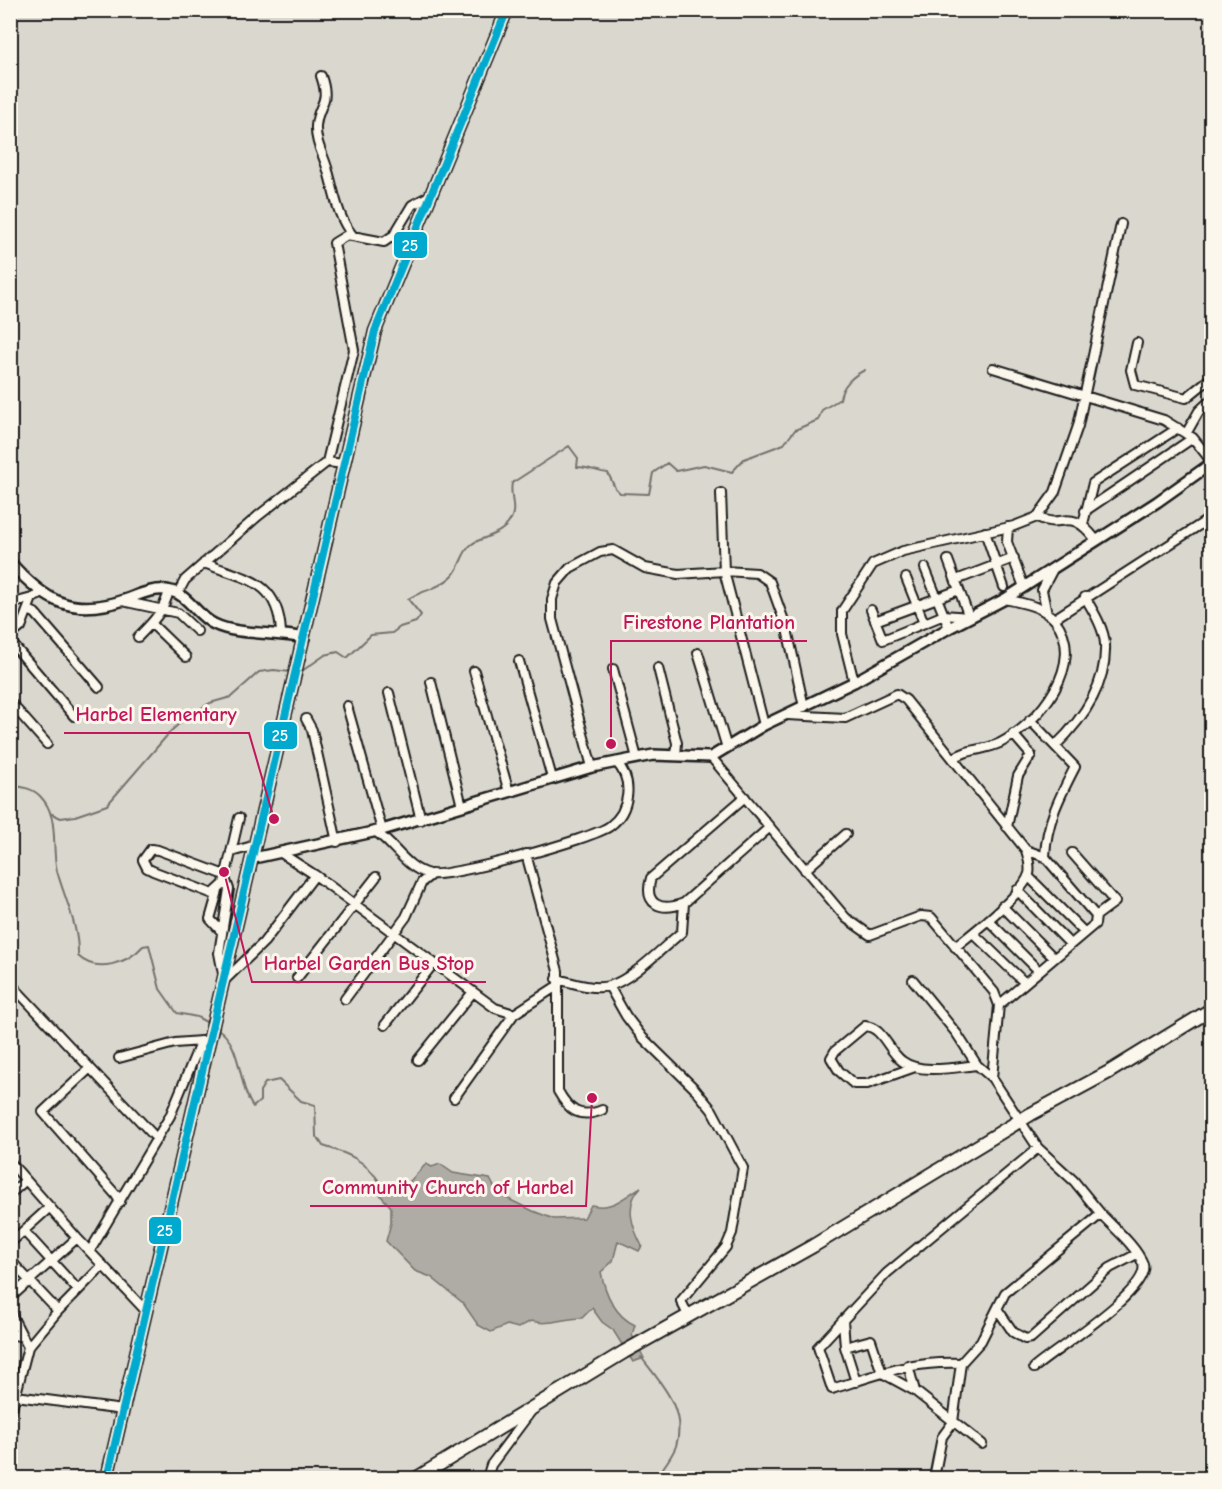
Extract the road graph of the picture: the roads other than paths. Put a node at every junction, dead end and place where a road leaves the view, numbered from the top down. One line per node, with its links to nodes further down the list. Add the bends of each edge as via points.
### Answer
1 (507, 10): 3 (main road)
2 (321, 76): 5 (street, via 327,93 316,124 317,143 328,169 336,207)
3 (432, 194): 5 (street, via 412,205 394,235 384,242); 15 (main road, via 375,331)
4 (1121, 224): 9 (street)
5 (353, 236): 13 (street, via 347,235 334,243 354,350)
6 (1137, 343): 8 (street, via 1131,370 1135,385 1186,398)
7 (993, 368): 9 (street)
8 (1212, 376)
9 (1085, 397): 11 (street, via 1164,420); 18 (street, via 1055,492)
10 (1212, 399): 12 (street, via 1199,411)
11 (1178, 428): 12 (street); 17 (street, via 1093,483)
12 (1190, 436): 14 (street); 17 (street)
13 (327, 462): 15 (street); 27 (street)
14 (1212, 462): 23 (street)
15 (344, 464): 59 (main road)
16 (721, 493): 30 (street)
17 (1085, 511): 20 (street)
18 (1037, 517): 20 (street); 21 (street)
19 (1212, 517): 39 (street)
20 (1083, 524): 23 (street)
21 (1008, 527): 22 (street); 24 (street, via 1007,542)
22 (985, 532): 28 (street); 68 (street, via 903,550 873,564 842,611 842,634)
23 (1096, 540): 31 (street)
24 (1014, 558): 28 (street); 35 (street)
25 (948, 560): 33 (street)
26 (10, 562): 38 (street)
27 (204, 563): 37 (street); 56 (street, via 250,578 258,585 276,605)
28 (995, 565): 33 (street); 34 (street)
29 (925, 568): 40 (street)
30 (724, 571): 73 (street, via 757,573 770,582 787,629); 78 (street); 88 (street, via 678,574 645,568 613,550 600,552 570,568 557,583 552,619)
31 (1052, 571): 35 (street); 50 (street, via 1042,590)
32 (906, 579): 44 (street)
33 (956, 580): 36 (street)
34 (1004, 587)
35 (1024, 587): 41 (street)
36 (959, 590): 40 (street); 49 (street)
37 (173, 592): 42 (street, via 154,590); 45 (street); 56 (street, via 213,624 227,629)
38 (37, 596): 42 (street, via 81,607); 43 (street); 46 (street)
39 (1085, 597): 50 (street); 81 (street, via 1098,619 1105,644 1101,669 1094,696 1077,724)
40 (937, 598): 44 (street); 48 (street)
41 (1005, 599): 49 (street); 50 (street, via 1035,606)
42 (122, 601): 45 (street)
43 (10, 604)
44 (917, 605): 51 (street); 52 (street)
45 (163, 608): 53 (street); 55 (street, via 178,613)
46 (27, 610): 57 (street, via 21,627); 69 (street, via 35,613)
47 (871, 610): 51 (street)
48 (944, 615): 49 (street); 52 (street); 54 (street)
49 (969, 616): 54 (street)
50 (1051, 617): 77 (street, via 1067,648 1066,663 1058,686)
51 (875, 621): 52 (street, via 883,640)
52 (924, 623)
53 (152, 624): 58 (street); 62 (street)
54 (949, 628): 68 (street)
55 (197, 631)
56 (281, 632): 59 (street)
57 (10, 636)
58 (138, 637)
59 (304, 638): 100 (main road)
60 (10, 641): 75 (street)
61 (698, 652): 82 (street)
62 (186, 657)
63 (519, 661): 89 (street)
64 (657, 668): 83 (street, via 677,743)
65 (613, 669): 85 (street)
66 (474, 671): 90 (street)
67 (431, 682): 92 (street)
68 (854, 682): 73 (street)
69 (99, 687)
70 (389, 693): 94 (street)
71 (10, 702): 80 (street)
72 (347, 706): 97 (street)
73 (804, 707): 74 (street)
74 (787, 714): 78 (street); 86 (street, via 845,718 897,694)
75 (74, 716)
76 (306, 718): 99 (street)
77 (1030, 720): 79 (street); 81 (street)
78 (764, 725): 82 (street)
79 (1013, 734): 86 (street, via 1000,743 962,752); 96 (street, via 1031,754 1018,776)
80 (47, 744)
81 (1055, 746): 106 (street, via 1075,767 1046,833)
82 (727, 748): 84 (street)
83 (676, 756): 84 (street); 85 (street)
84 (711, 757): 91 (street)
85 (637, 758): 87 (street)
86 (953, 759): 96 (street)
87 (616, 762): 88 (street); 105 (street, via 624,770 628,786 619,818 598,832)
88 (592, 767): 89 (street)
89 (552, 778): 90 (street)
90 (509, 792): 92 (street)
91 (745, 796): 95 (street); 116 (street, via 651,878 650,897 656,904 672,908)
92 (462, 806): 94 (street)
93 (238, 818): 102 (street)
94 (421, 820): 97 (street)
95 (770, 827): 108 (street); 116 (street)
96 (1007, 827): 101 (street)
97 (379, 831): 99 (street); 109 (street, via 410,863)
98 (846, 834): 108 (street)
99 (337, 842): 103 (street)
100 (256, 845): 102 (street); 107 (main road)
101 (1026, 850): 106 (street); 111 (street)
102 (231, 852): 112 (street)
103 (281, 853): 107 (street); 110 (street)
104 (1072, 853): 119 (street, via 1115,903)
105 (526, 854): 109 (street, via 455,873); 133 (street, via 558,971)
106 (1045, 856): 119 (street)
107 (254, 858): 132 (main road)
108 (805, 870): 126 (street, via 846,918 870,935 921,916 931,917)
109 (432, 874): 124 (street, via 422,882)
110 (315, 875): 117 (street); 132 (street, via 264,942)
111 (1028, 876): 114 (street); 122 (street)
112 (225, 877): 115 (street); 115 (street, via 158,850 146,853 143,860 147,868 213,894); 121 (street, via 229,889)
113 (376, 877): 117 (street)
114 (1017, 890): 118 (street); 125 (street)
115 (218, 891): 121 (street, via 210,919)
116 (684, 903): 136 (street, via 682,932)
117 (354, 904): 124 (street); 130 (street)
118 (1002, 906): 120 (street); 127 (street)
119 (1096, 916): 122 (street, via 1095,924)
120 (988, 920): 123 (street); 129 (street)
121 (222, 932): 132 (street, via 219,953)
122 (1084, 932): 125 (street)
123 (973, 933): 126 (street); 135 (street)
124 (394, 934): 128 (street); 138 (street)
125 (1070, 944): 127 (street)
126 (955, 947): 139 (street, via 994,992)
127 (1054, 958): 129 (street)
128 (434, 963): 137 (street); 142 (street)
129 (1039, 971): 135 (street)
130 (297, 978)
131 (913, 980): 146 (street)
132 (224, 981): 143 (main road)
133 (557, 982): 136 (street); 141 (street); 151 (street, via 558,1091 564,1103 580,1115)
134 (10, 983): 148 (street)
135 (1024, 983): 139 (street)
136 (609, 986): 176 (street, via 642,1037 712,1110 743,1168 732,1233 681,1301)
137 (473, 992): 141 (street, via 495,1008); 145 (street)
138 (345, 999)
139 (999, 1005): 149 (street)
140 (1212, 1009): 152 (main road, via 1110,1072)
141 (514, 1014): 150 (street)
142 (385, 1025)
143 (207, 1037): 144 (street); 153 (street); 174 (main road)
144 (119, 1058)
145 (418, 1060)
146 (977, 1065): 147 (street); 149 (street)
147 (915, 1067): 147 (street, via 902,1061 877,1031 865,1026 831,1058 838,1071 854,1084 867,1084)
148 (90, 1068): 153 (street); 158 (street, via 43,1112)
149 (992, 1078): 152 (street)
150 (454, 1098)
151 (602, 1110)
152 (1020, 1121): 154 (street); 176 (main road, via 813,1246)
153 (157, 1138): 158 (street)
154 (1038, 1148): 160 (street, via 1074,1181); 177 (street, via 887,1273)
155 (10, 1162): 156 (street)
156 (26, 1180): 157 (street); 159 (street)
157 (10, 1194)
158 (120, 1202): 164 (street)
159 (50, 1207): 161 (street); 162 (street)
160 (1101, 1214): 165 (street); 172 (street, via 1005,1293)
161 (24, 1231): 163 (street); 167 (street)
162 (77, 1238): 164 (street); 167 (street)
163 (10, 1243)
164 (90, 1251): 168 (street)
165 (1137, 1254): 172 (street, via 1110,1268 1031,1338 1013,1332); 184 (street, via 1144,1271 1121,1302)
166 (10, 1260): 169 (street)
167 (51, 1261): 169 (street); 170 (street)
168 (103, 1265): 170 (street); 174 (street)
169 (30, 1280): 171 (street); 173 (street)
170 (78, 1290): 173 (street)
171 (10, 1298)
172 (998, 1310): 182 (street, via 981,1341)
173 (58, 1311): 180 (street)
174 (146, 1311): 192 (main road)
175 (10, 1312): 179 (street)
176 (688, 1315): 191 (main road)
177 (843, 1320): 181 (street); 188 (street, via 818,1347 832,1389)
178 (10, 1334): 179 (street)
179 (23, 1337): 180 (street)
180 (28, 1347): 187 (street)
181 (845, 1347): 186 (street, via 871,1340); 188 (street)
182 (961, 1363): 183 (street); 194 (street)
183 (908, 1365): 186 (street); 189 (street)
184 (1034, 1368)
185 (10, 1373): 187 (street)
186 (882, 1373): 188 (street); 189 (street)
187 (21, 1376): 190 (street)
188 (856, 1382)
189 (915, 1391): 194 (street)
190 (14, 1398): 192 (street); 193 (street)
191 (536, 1405): 197 (main road); 198 (street, via 491,1465)
192 (123, 1410): 196 (main road)
193 (10, 1417)
194 (953, 1422): 195 (street); 199 (street, via 942,1437)
195 (982, 1444)
196 (107, 1479)
197 (417, 1479)
198 (487, 1479)
199 (934, 1479)

